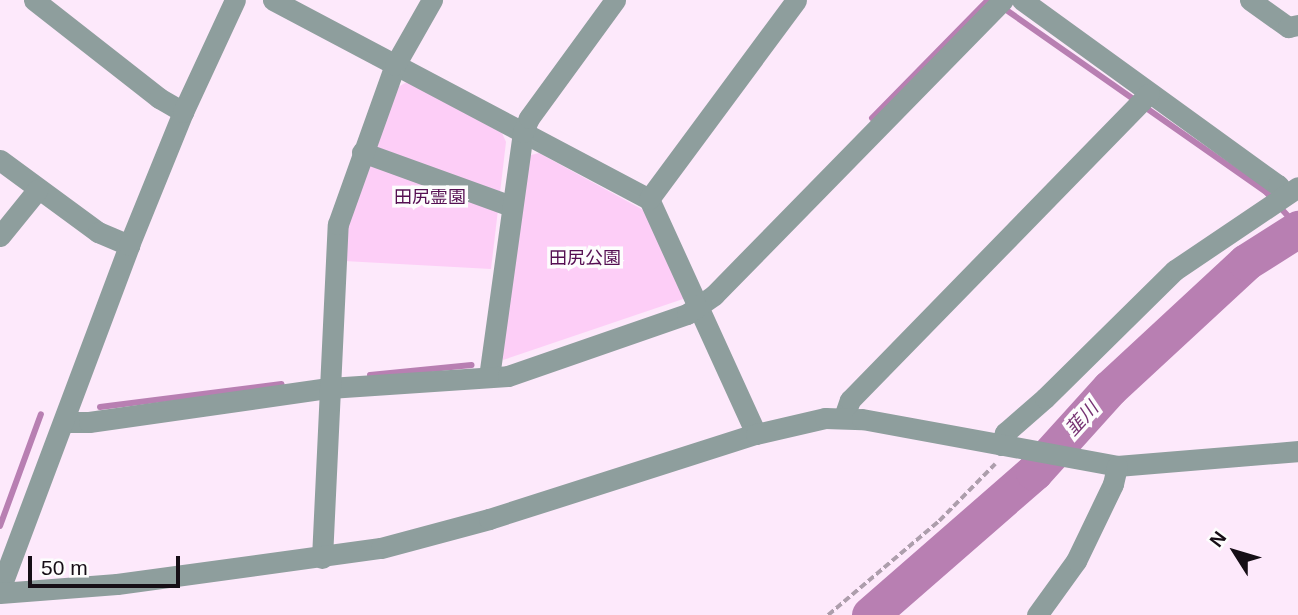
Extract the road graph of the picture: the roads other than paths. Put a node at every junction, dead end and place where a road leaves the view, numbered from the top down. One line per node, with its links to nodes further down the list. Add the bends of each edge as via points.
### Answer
1 (34, 0): 13 (street)
2 (235, 0): 13 (street)
3 (273, 0): 11 (street)
4 (432, 0): 11 (street)
5 (615, 0): 14 (street)
6 (796, 0): 19 (street)
7 (1003, 0): 23 (street)
8 (1022, 0): 12 (street)
9 (1250, 0): 10 (street, via 1288,27)
10 (1298, 25)
11 (395, 65): 14 (street); 15 (street)
12 (1149, 94): 18 (street, via 1278,185); 26 (street, via 850,400)
13 (183, 112): 22 (street)
14 (523, 132): 19 (street); 20 (street)
15 (362, 152): 20 (street); 25 (street, via 338,224)
16 (0, 160): 17 (street)
17 (38, 189): 21 (street); 22 (street, via 97,232)
18 (1292, 190): 29 (street, via 1175,270 1004,433)
19 (649, 200): 23 (street)
20 (511, 206): 24 (street)
21 (0, 236)
22 (129, 245): 27 (street)
23 (699, 307): 24 (street, via 524,373); 28 (street)
24 (489, 377): 25 (street)
25 (329, 388): 27 (street); 32 (street)
26 (844, 417): 28 (street, via 809,420); 29 (street)
27 (64, 422): 33 (street)
28 (756, 434): 32 (street, via 489,519 381,548)
29 (1009, 447): 31 (street)
30 (1298, 451): 31 (street)
31 (1117, 466): 34 (street, via 1076,561)
32 (322, 558): 33 (street, via 117,583)
33 (0, 591)
34 (1037, 615)

